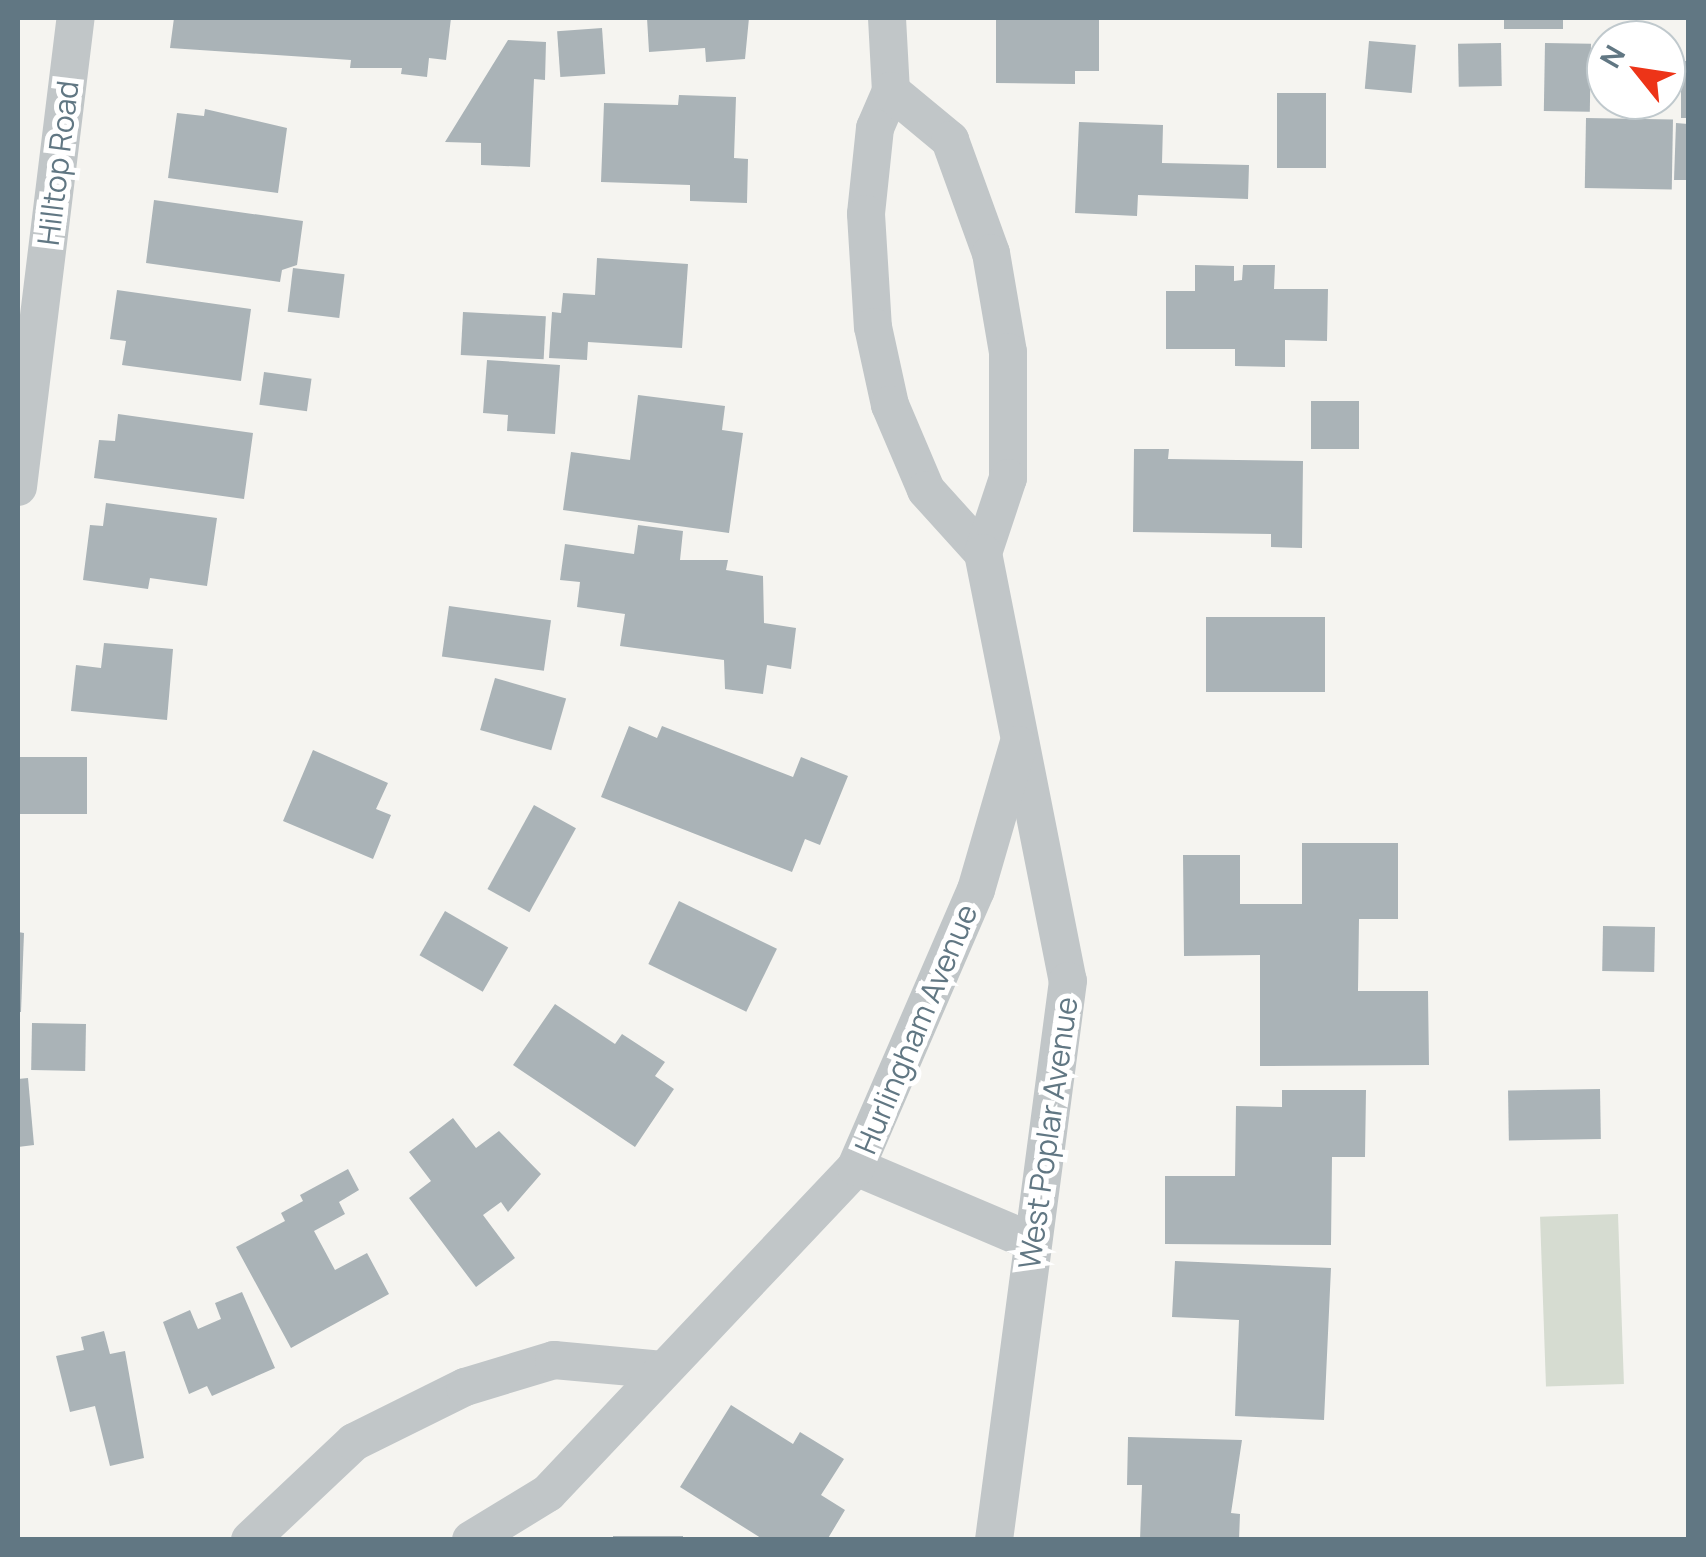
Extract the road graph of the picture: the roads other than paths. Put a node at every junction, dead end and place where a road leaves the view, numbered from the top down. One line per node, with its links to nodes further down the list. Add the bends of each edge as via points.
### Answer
1 (76, 18): 4 (street, Hilltop Road)
2 (888, 18): 3 (street)
3 (892, 91): 5 (street, via 875,128 866,214 873,327 890,404 926,490); 5 (street, West Poplar Avenue, via 950,140 991,253 1008,352 1008,478)
4 (18, 488)
5 (983, 553): 6 (street, West Poplar Avenue)
6 (1020, 738): 7 (street, Hurlingham Avenue, via 976,890); 8 (street, West Poplar Avenue, via 1068,981)
7 (856, 1167): 8 (street); 9 (street, Hurlingham Avenue)
8 (1033, 1242): 12 (street, West Poplar Avenue)
9 (663, 1370): 10 (street, via 554,1360 465,1387 354,1442); 11 (street, Hurlingham Avenue, via 548,1493)
10 (250, 1540)
11 (471, 1540)
12 (994, 1540)

